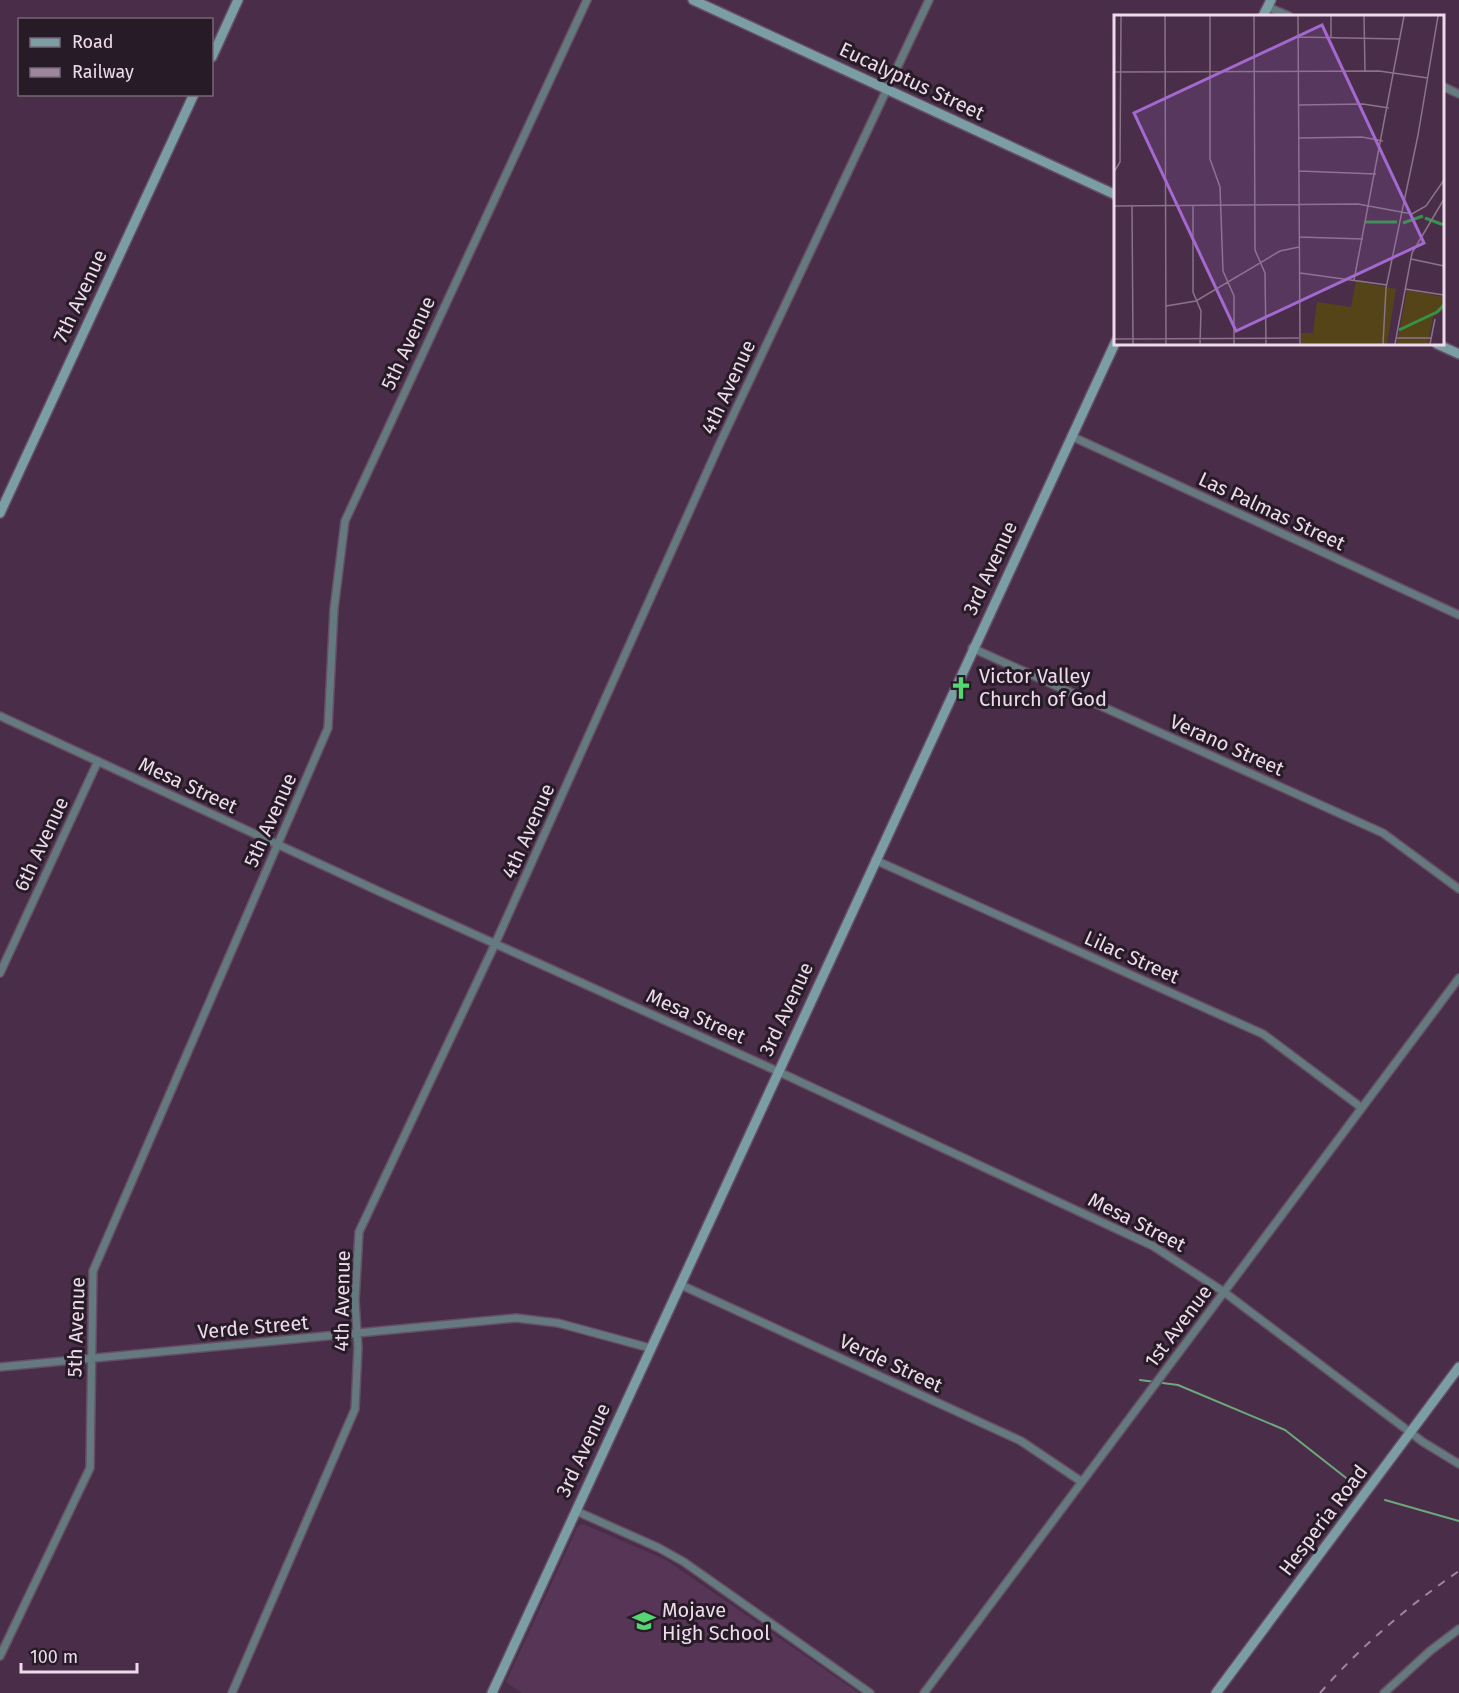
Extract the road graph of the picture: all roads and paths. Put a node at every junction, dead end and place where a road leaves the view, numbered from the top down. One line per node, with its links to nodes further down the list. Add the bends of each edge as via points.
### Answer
1 (238, 0): 7 (street)
2 (587, 0): 22 (street, 5th Avenue, via 345,521 334,609 328,728)
3 (693, 0): 9 (street, Eucalyptus Street)
4 (929, 0): 9 (street, 4th Avenue)
5 (1267, 8): 6 (street)
6 (1285, 15)
7 (213, 55)
8 (1444, 86): 10 (street)
9 (888, 89): 12 (street, Eucalyptus Street); 25 (street, 4th Avenue, via 720,442)
10 (1459, 94)
11 (193, 96): 17 (street, 7th Avenue)
12 (1114, 194)
13 (1114, 345): 16 (street, 3rd Avenue)
14 (1439, 345): 15 (street)
15 (1459, 354)
16 (1071, 436): 18 (street, Las Palmas Street); 19 (street, 3rd Avenue)
17 (0, 513)
18 (1459, 615)
19 (972, 648): 23 (street, 3rd Avenue); 24 (street, Verano Street, via 1383,833)
20 (0, 716): 21 (street, Mesa Street)
21 (98, 761): 22 (street, Mesa Street); 26 (street, 6th Avenue)
22 (277, 845): 25 (street, Mesa Street); 34 (street, 5th Avenue, via 93,1271)
23 (875, 860): 28 (street, 3rd Avenue); 29 (street, Lilac Street, via 1263,1034)
24 (1459, 889)
25 (495, 944): 28 (street, Mesa Street); 32 (street, 4th Avenue, via 359,1232)
26 (0, 973)
27 (1459, 978): 29 (street, 1st Avenue)
28 (777, 1071): 30 (street, 3rd Avenue); 31 (street, Mesa Street, via 1153,1246)
29 (1362, 1108): 31 (street, 1st Avenue)
30 (681, 1285): 33 (street, 3rd Avenue); 39 (street, Verde Street, via 1021,1441)
31 (1224, 1292): 37 (street, Mesa Street); 39 (street, 1st Avenue)
32 (357, 1334): 33 (street, Verde Street, via 516,1318 558,1323); 34 (street, Verde Street); 43 (street, 4th Avenue, via 356,1409)
33 (650, 1348): 40 (street, 3rd Avenue)
34 (91, 1357): 35 (street, Verde Street); 42 (street, 5th Avenue, via 90,1468)
35 (0, 1366)
36 (1459, 1368): 37 (street, Hesperia Road)
37 (1410, 1432): 38 (street, Mesa Street); 47 (street, Hesperia Road)
38 (1459, 1464)
39 (1082, 1482): 46 (street, 1st Avenue)
40 (576, 1510): 44 (street, 3rd Avenue); 45 (street, via 674,1556)
41 (1459, 1629): 48 (street)
42 (0, 1656)
43 (232, 1693)
44 (492, 1693)
45 (870, 1693)
46 (924, 1693)
47 (1216, 1693)
48 (1384, 1693)

